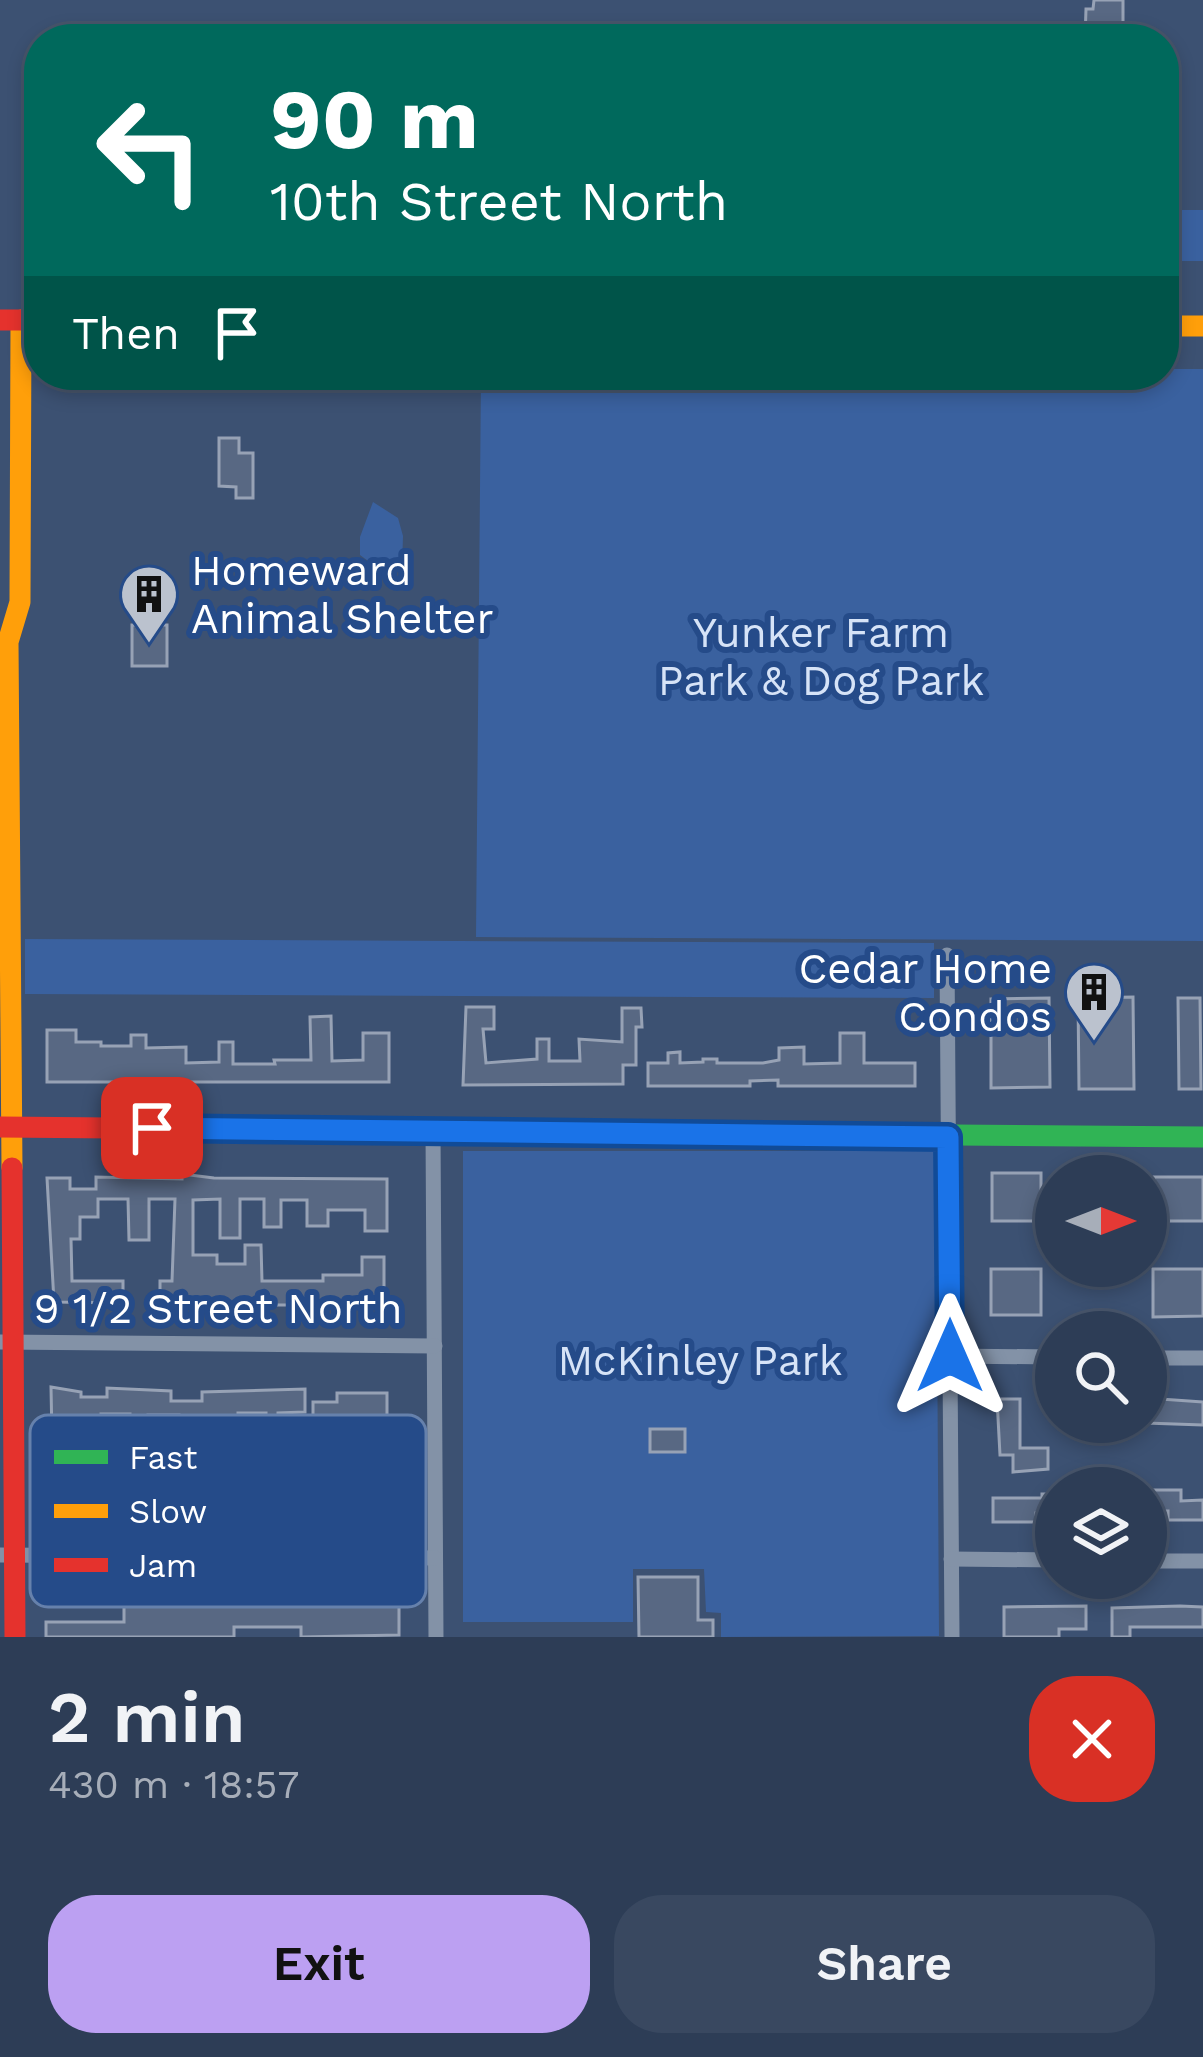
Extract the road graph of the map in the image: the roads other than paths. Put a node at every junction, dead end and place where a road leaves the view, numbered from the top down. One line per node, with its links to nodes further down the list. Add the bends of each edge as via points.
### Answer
1 (20, 320): 2 (street, via 20,602)
2 (3, 638): 4 (street)
3 (947, 955): 6 (street)
4 (6, 1127): 5 (street); 8 (street)
5 (433, 1130): 6 (street); 9 (street)
6 (948, 1137): 7 (street); 10 (street)
7 (1203, 1137)
8 (6, 1342): 9 (street, 9 1/2 Street North); 14 (street)
9 (435, 1346): 16 (street)
10 (950, 1356): 11 (street); 17 (street)
11 (1035, 1357)
12 (1167, 1358): 13 (street)
13 (1203, 1358)
14 (7, 1555): 21 (street)
15 (426, 1558): 16 (street)
16 (435, 1558): 22 (street)
17 (951, 1559): 18 (street); 23 (street)
18 (1035, 1560)
19 (1167, 1561): 20 (street)
20 (1203, 1561)
21 (15, 1637)
22 (436, 1637)
23 (952, 1637)

